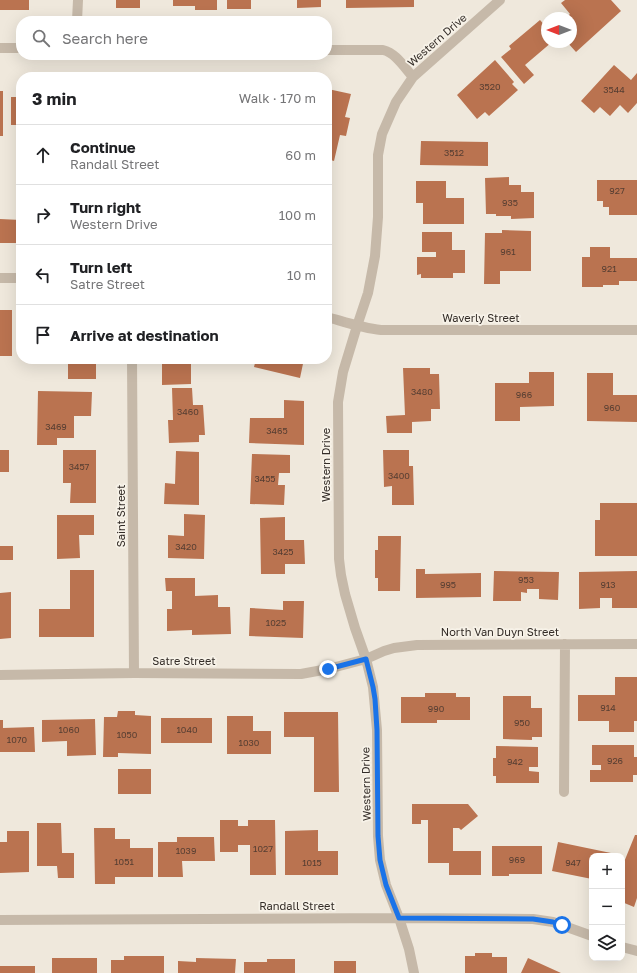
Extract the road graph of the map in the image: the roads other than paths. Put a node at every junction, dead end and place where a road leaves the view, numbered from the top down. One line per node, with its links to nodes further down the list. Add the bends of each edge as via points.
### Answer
1 (78, 0): 3 (street)
2 (500, 0): 7 (street, Western Drive)
3 (77, 16)
4 (0, 48): 5 (street)
5 (16, 48)
6 (332, 50): 7 (street, via 387,51)
7 (413, 77): 11 (street, Western Drive, via 396,102 382,134 378,155 375,256 368,293)
8 (0, 278): 9 (street)
9 (16, 278)
10 (332, 318): 11 (street, Waverly Street)
11 (357, 326): 12 (street, Waverly Street, via 381,330); 16 (street, Western Drive, via 343,372 338,402 339,559 344,594)
12 (637, 330)
13 (132, 364): 17 (street, Saint Street)
14 (565, 644): 15 (street, North Van Duyn Street); 16 (street, North Van Duyn Street, via 417,645 394,648); 19 (street)
15 (637, 644)
16 (366, 659): 17 (street, Satre Street, via 301,674); 20 (street, Western Drive, via 375,699 380,860 386,885)
17 (134, 673): 18 (street, Satre Street)
18 (0, 675)
19 (564, 792)
20 (399, 918): 21 (street, Randall Street); 22 (street, Randall Street, via 533,919 553,922); 25 (street, Western Drive)
21 (0, 920)
22 (589, 935)
23 (625, 948): 24 (street)
24 (637, 952)
25 (414, 973)

